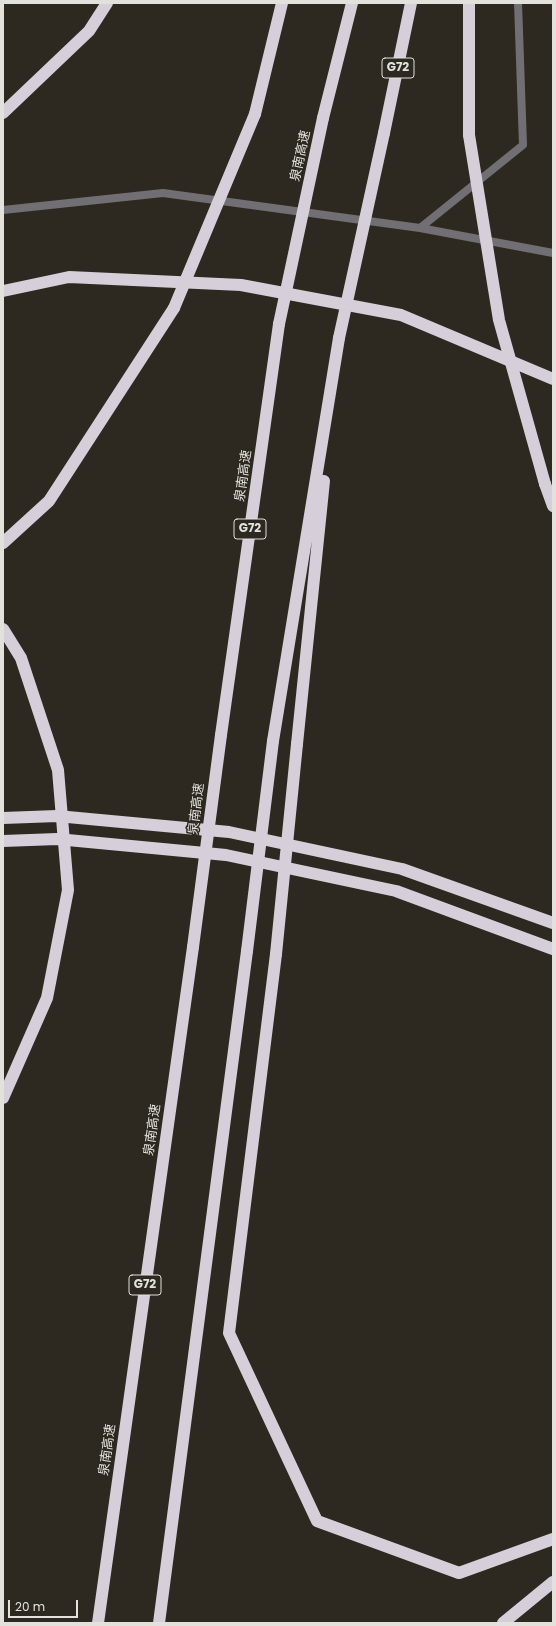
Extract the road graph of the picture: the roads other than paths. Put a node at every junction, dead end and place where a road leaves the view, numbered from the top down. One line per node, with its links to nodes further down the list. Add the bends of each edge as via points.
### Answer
1 (107, 3): 7 (highway, via 89,31)
2 (282, 3): 15 (highway, bridge, via 255,114 174,308 49,501)
3 (352, 3): 24 (highway, 泉南高速 / G72, bridge, via 323,118 279,324)
4 (411, 3): 12 (highway, G72, bridge)
5 (469, 3): 14 (highway, bridge, via 469,135 499,320)
6 (518, 3): 9 (street, via 522,145)
7 (3, 113)
8 (3, 210): 9 (street, via 162,193)
9 (420, 228): 10 (street)
10 (553, 253)
11 (3, 291): 13 (highway, via 69,277 240,285 401,315)
12 (336, 361): 22 (highway, bridge, via 276,954 229,1333 317,1521 459,1573); 25 (highway, G72, bridge, via 273,741)
13 (553, 379)
14 (553, 506)
15 (3, 543)
16 (3, 629): 21 (highway, bridge, via 21,658 58,770 68,890 47,998)
17 (3, 818): 19 (highway, via 57,816 229,832 402,869)
18 (3, 841): 20 (highway, via 57,839 226,855 396,891)
19 (553, 923)
20 (553, 949)
21 (3, 1098)
22 (553, 1539)
23 (553, 1582): 26 (highway)
24 (98, 1623)
25 (159, 1623)
26 (503, 1623)

